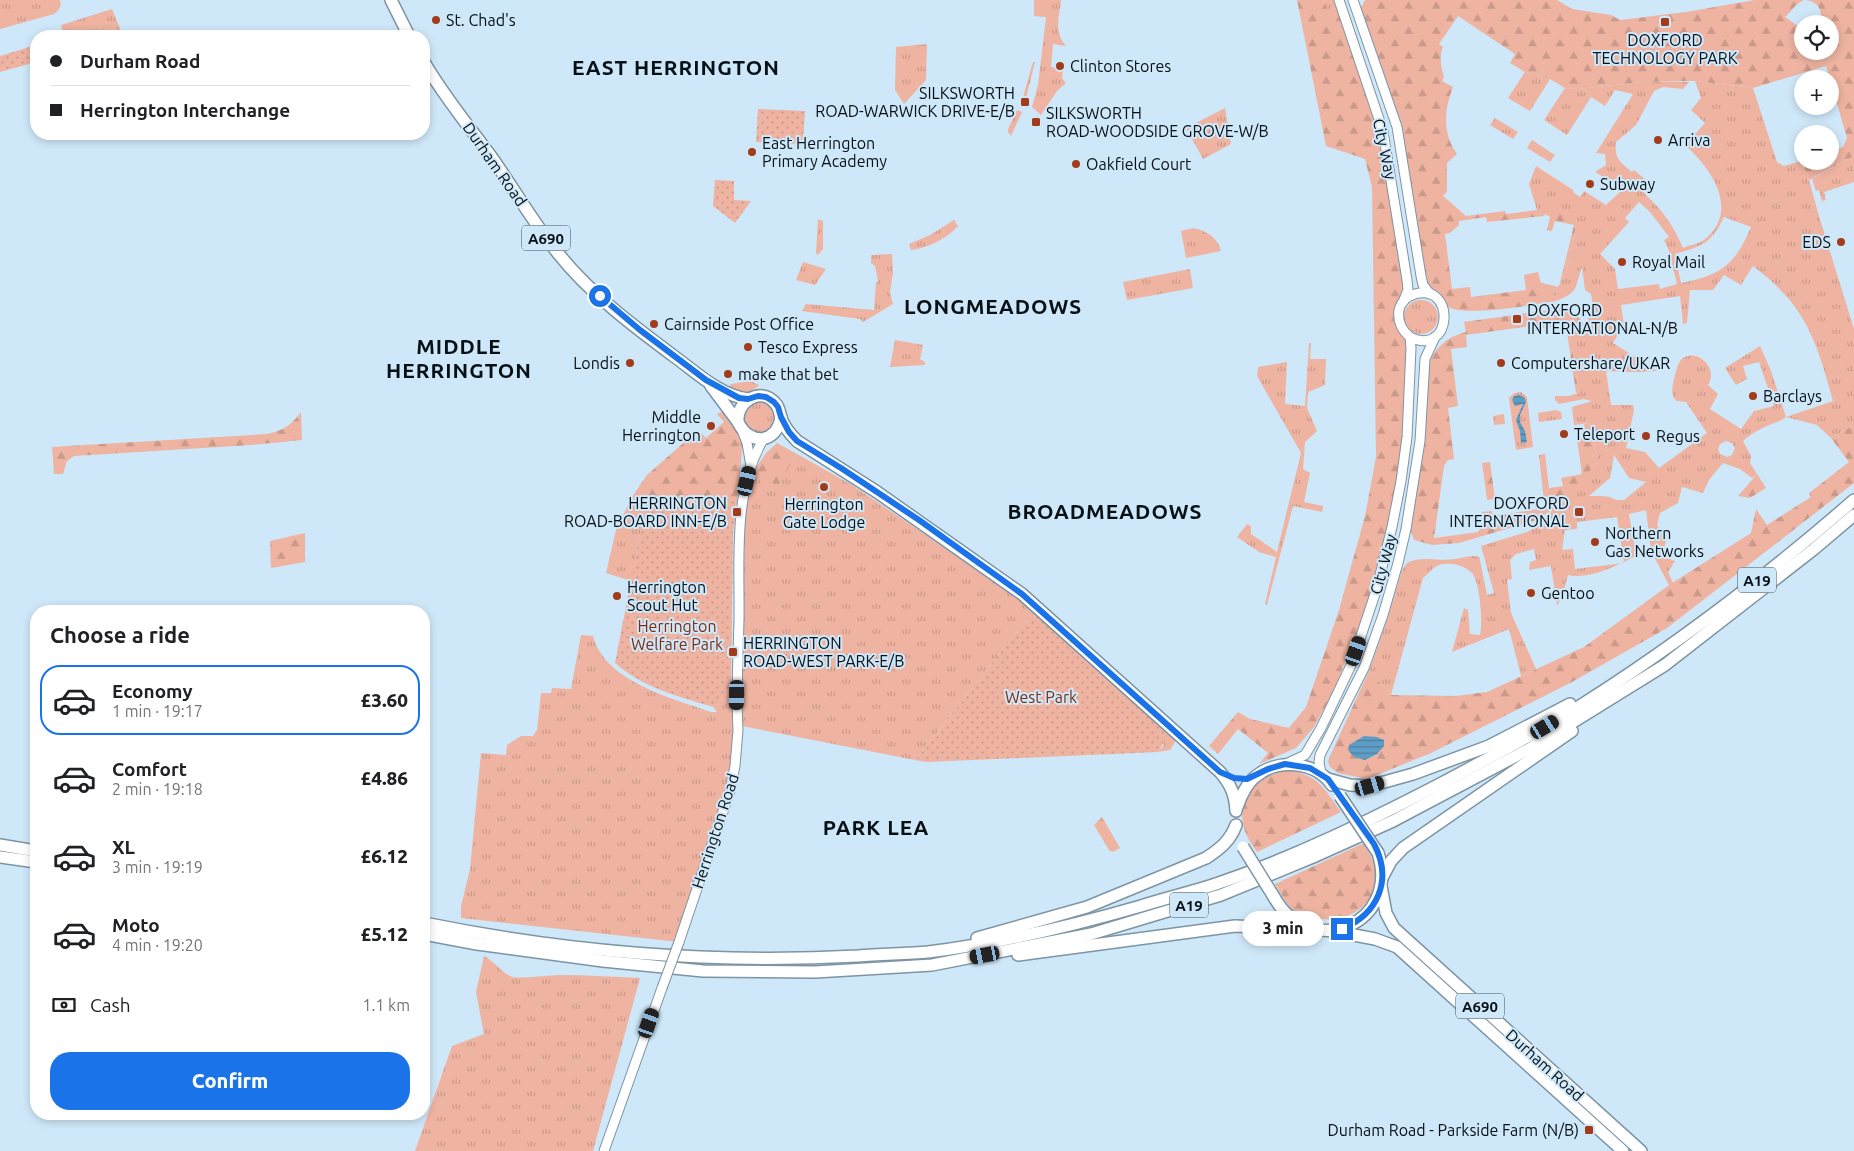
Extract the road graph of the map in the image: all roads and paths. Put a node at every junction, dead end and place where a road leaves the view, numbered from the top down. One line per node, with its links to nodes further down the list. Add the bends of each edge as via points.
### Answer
1 (391, 0): 4 (highway)
2 (1339, 0): 7 (main road, City Way, via 1383,131 1407,280 1408,290)
3 (1353, 0): 6 (main road, City Way, via 1397,126 1421,276)
4 (406, 30)
5 (430, 73): 10 (highway, Durham Road / A690, via 564,261 640,330)
6 (1430, 294): 7 (main road, via 1416,294); 8 (main road, City Way, via 1440,302 1445,317 1444,325)
7 (1403, 302): 9 (main road, City Way, via 1398,317 1404,332)
8 (1435, 336): 9 (main road, via 1421,340); 24 (main road, City Way, via 1425,359 1418,450 1408,521 1398,563 1364,668 1320,755)
9 (1410, 337): 21 (main road, City Way, via 1407,437 1392,527 1376,591 1352,662 1321,728 1305,755)
10 (706, 380): 11 (highway, Durham Road / A690, via 739,398); 13 (highway, Durham Road / A690)
11 (753, 397): 12 (highway, Durham Road / A690, via 766,397 774,402); 13 (highway, via 742,404)
12 (781, 417): 14 (highway, via 780,424); 15 (highway, Durham Road / A690)
13 (740, 426): 14 (highway, Durham Road / A690, via 751,437); 16 (main road, Herrington Road)
14 (768, 437): 15 (highway, Durham Road / A690); 16 (main road, Herrington Road, via 757,450)
15 (797, 441): 22 (highway, Durham Road / A690, via 919,520 1022,594)
16 (751, 466): 38 (main road, Herrington Road, bridge, via 740,510 738,730 730,791)
17 (1854, 500): 19 (highway, A19, via 1732,601)
18 (1854, 515): 20 (highway, A19)
19 (1656, 655): 24 (highway, via 1489,746 1413,774 1370,786 1350,785); 36 (highway, A19, via 1528,738 1391,810 1309,847 1217,883 1089,921)
20 (1665, 665): 31 (highway, via 1403,848 1391,861); 37 (highway, A19, via 1531,748 1393,821 1221,895 1091,934)
21 (1285, 764): 23 (highway, A690); 24 (highway, A690, via 1310,768)
22 (1220, 772): 23 (highway, A690, via 1238,779); 25 (highway, A690, via 1234,792)
23 (1255, 776): 25 (highway, via 1242,794)
24 (1324, 776): 31 (highway, A690, bridge, via 1378,854)
25 (1236, 812): 26 (highway, A690)
26 (1236, 825): 33 (highway, A690, bridge, via 1243,847 1274,897 1286,914); 36 (highway, via 1232,836 1206,858 1087,907)
27 (0, 845): 28 (highway)
28 (30, 850)
29 (0, 857): 30 (highway)
30 (30, 861)
31 (1382, 882): 34 (highway, A690, via 1375,902 1364,916 1350,926); 40 (highway, Durham Road / A690, via 1386,913 1394,928)
32 (430, 924): 36 (highway, A19, via 476,934 596,950 699,958 814,958)
33 (1309, 929): 34 (highway, A690); 37 (highway, via 1236,926)
34 (1333, 931): 39 (highway, Durham Road / A690, via 1397,947)
35 (430, 935): 37 (highway, A19, via 603,962 703,970 815,972)
36 (927, 952)
37 (932, 965)
38 (604, 1151)
39 (1624, 1151)
40 (1642, 1151)

